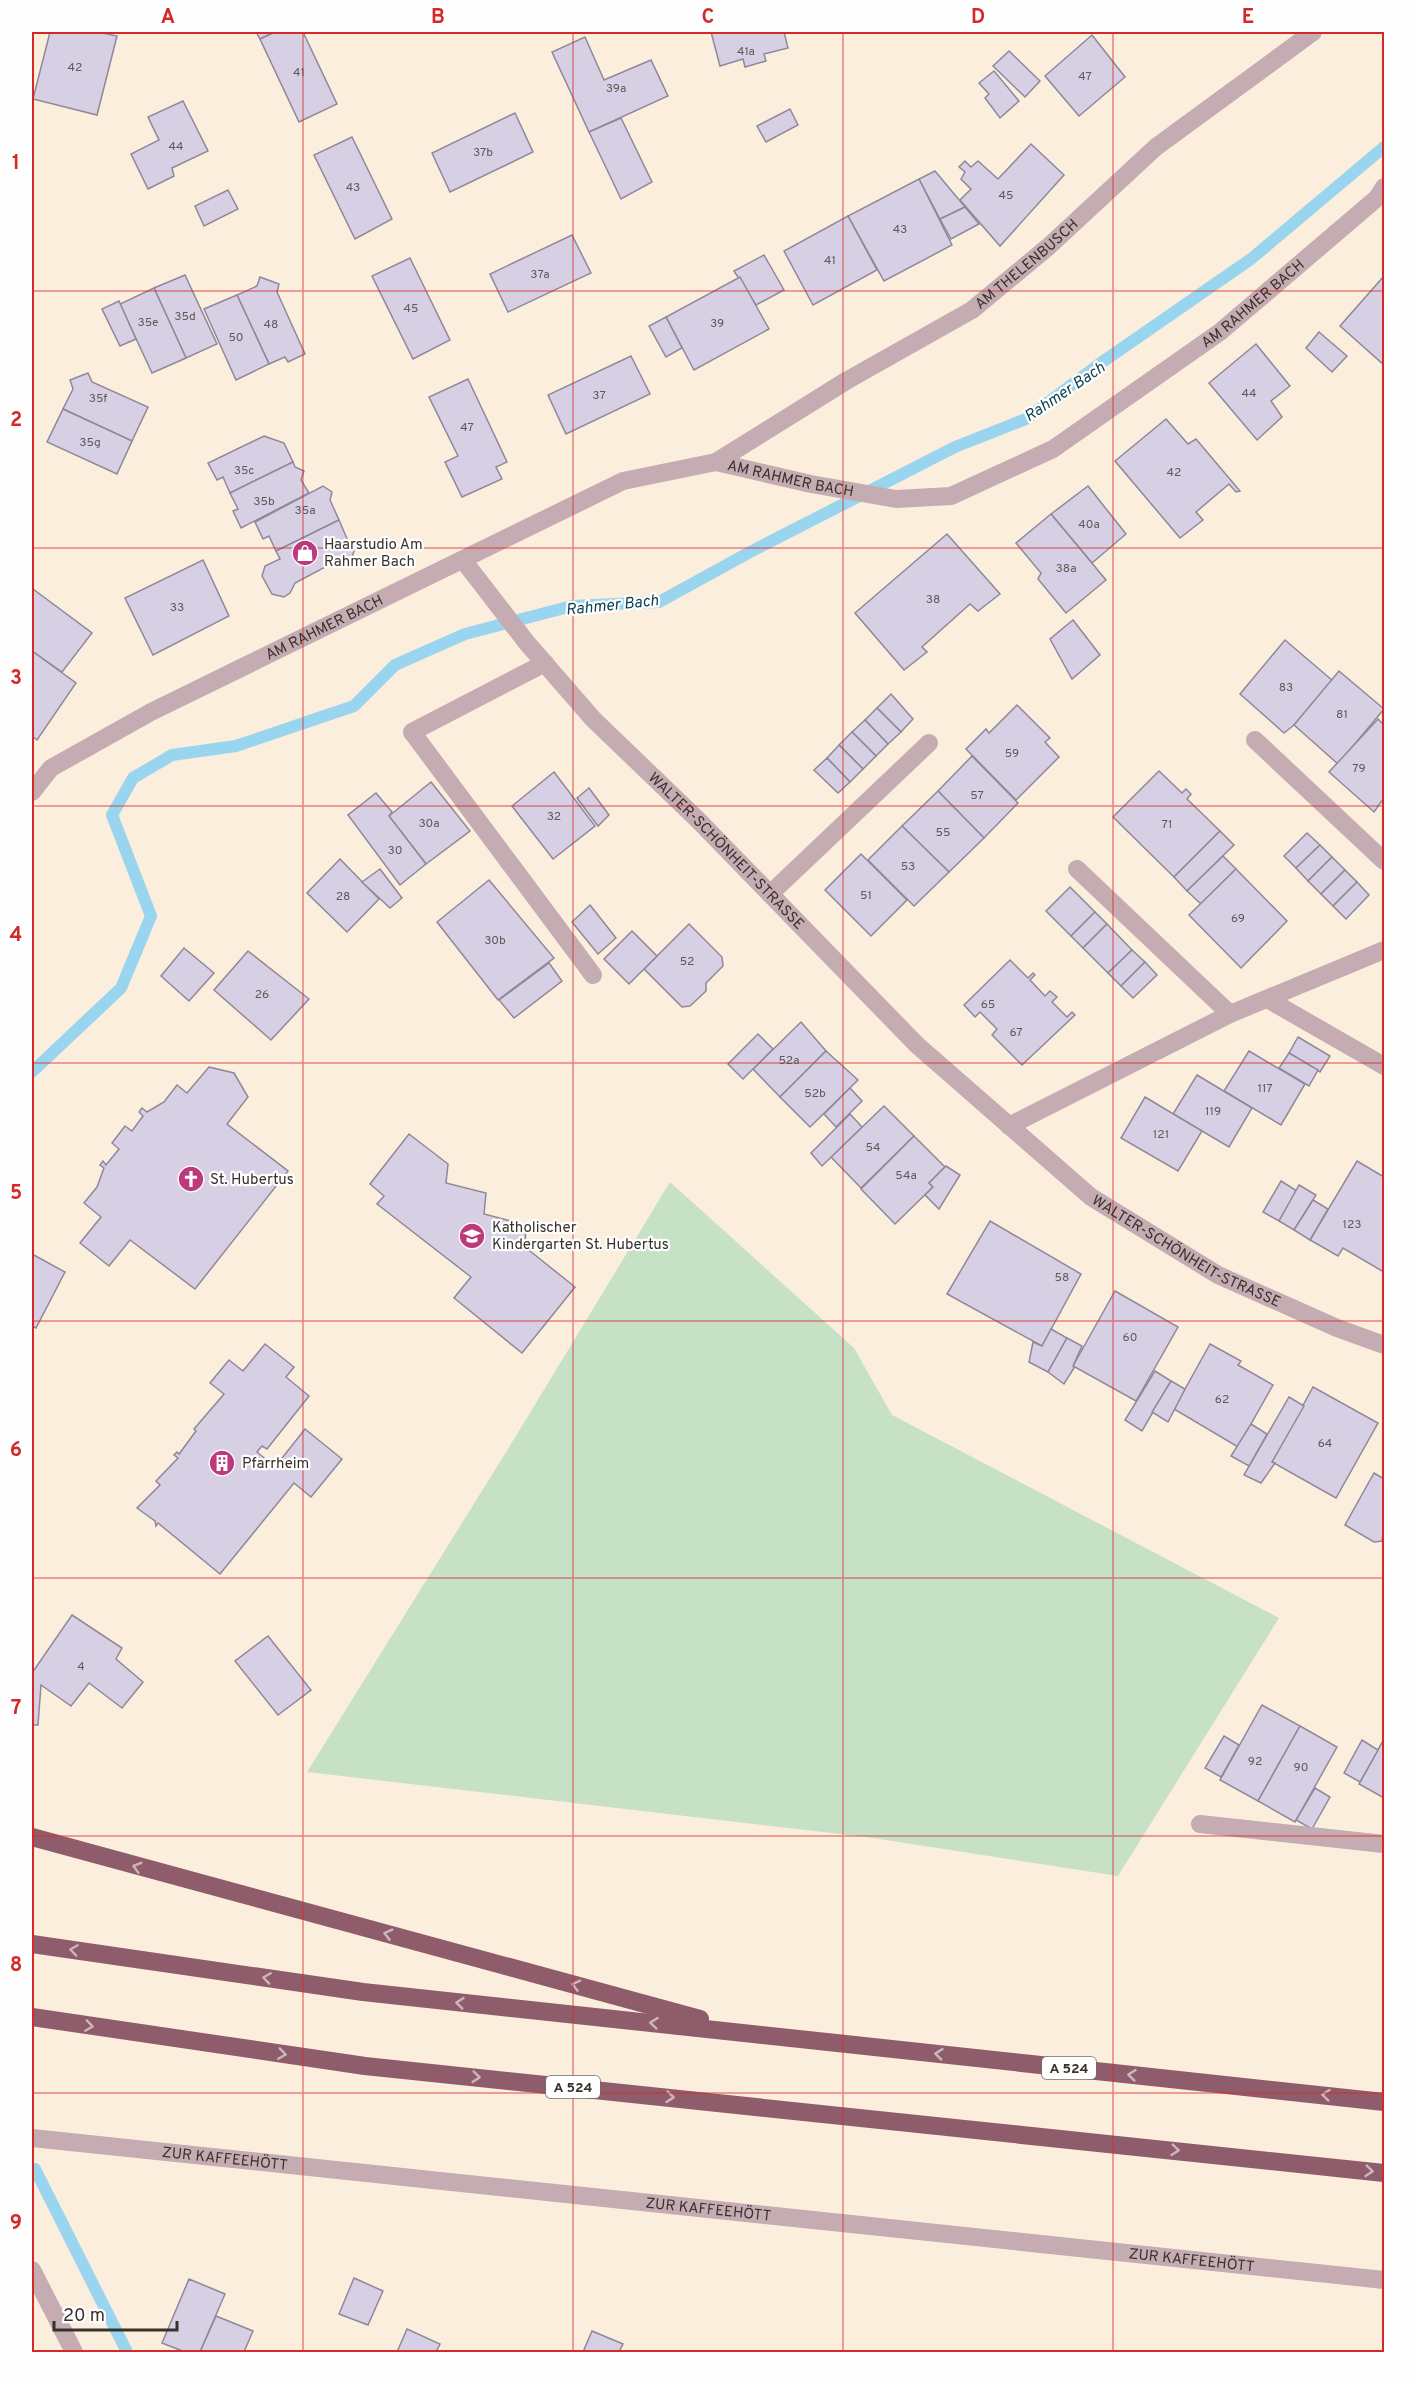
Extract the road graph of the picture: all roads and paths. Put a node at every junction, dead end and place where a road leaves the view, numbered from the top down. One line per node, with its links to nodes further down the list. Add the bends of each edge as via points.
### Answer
1 (1313, 32): 3 (street, AM THELENBUSCH, via 1156,147 1048,247 972,310 846,381)
2 (1384, 187): 3 (street, AM RAHMER BACH, via 1377,198 1315,253 1220,332 1053,449 951,496 896,499)
3 (716, 462): 4 (street, AM RAHMER BACH, via 623,481)
4 (463, 560): 5 (street, WALTER-SCHÖNHEIT-STRASSE); 8 (street, AM RAHMER BACH, via 151,712 51,768)
5 (544, 663): 11 (street, WALTER-SCHÖNHEIT-STRASSE, via 593,719); 13 (street, via 412,732)
6 (1255, 740): 9 (street)
7 (929, 743): 11 (street)
8 (32, 792)
9 (1384, 861)
10 (1077, 869): 15 (street)
11 (770, 894): 17 (street, WALTER-SCHÖNHEIT-STRASSE, via 917,1045)
12 (1384, 950): 14 (street)
13 (593, 975)
14 (1269, 1000): 15 (street); 16 (street)
15 (1230, 1014): 17 (street)
16 (1384, 1066)
17 (1009, 1126): 18 (street, WALTER-SCHÖNHEIT-STRASSE, via 1091,1197 1218,1275)
18 (1384, 1345)
19 (1200, 1824): 21 (street)
20 (32, 1837): 24 (highway, one-way to 20)
21 (1384, 1844)
22 (32, 1944): 24 (highway, A 524, one-way to 22, via 363,1992)
23 (32, 2017): 27 (highway, A 524, one-way to 27, via 365,2066)
24 (754, 2034): 25 (highway, A 524, one-way to 24)
25 (1384, 2102)
26 (32, 2138): 29 (street, ZUR KAFFEEHÖTT)
27 (1384, 2173)
28 (32, 2270): 30 (street)
29 (1384, 2280)
30 (74, 2352)

